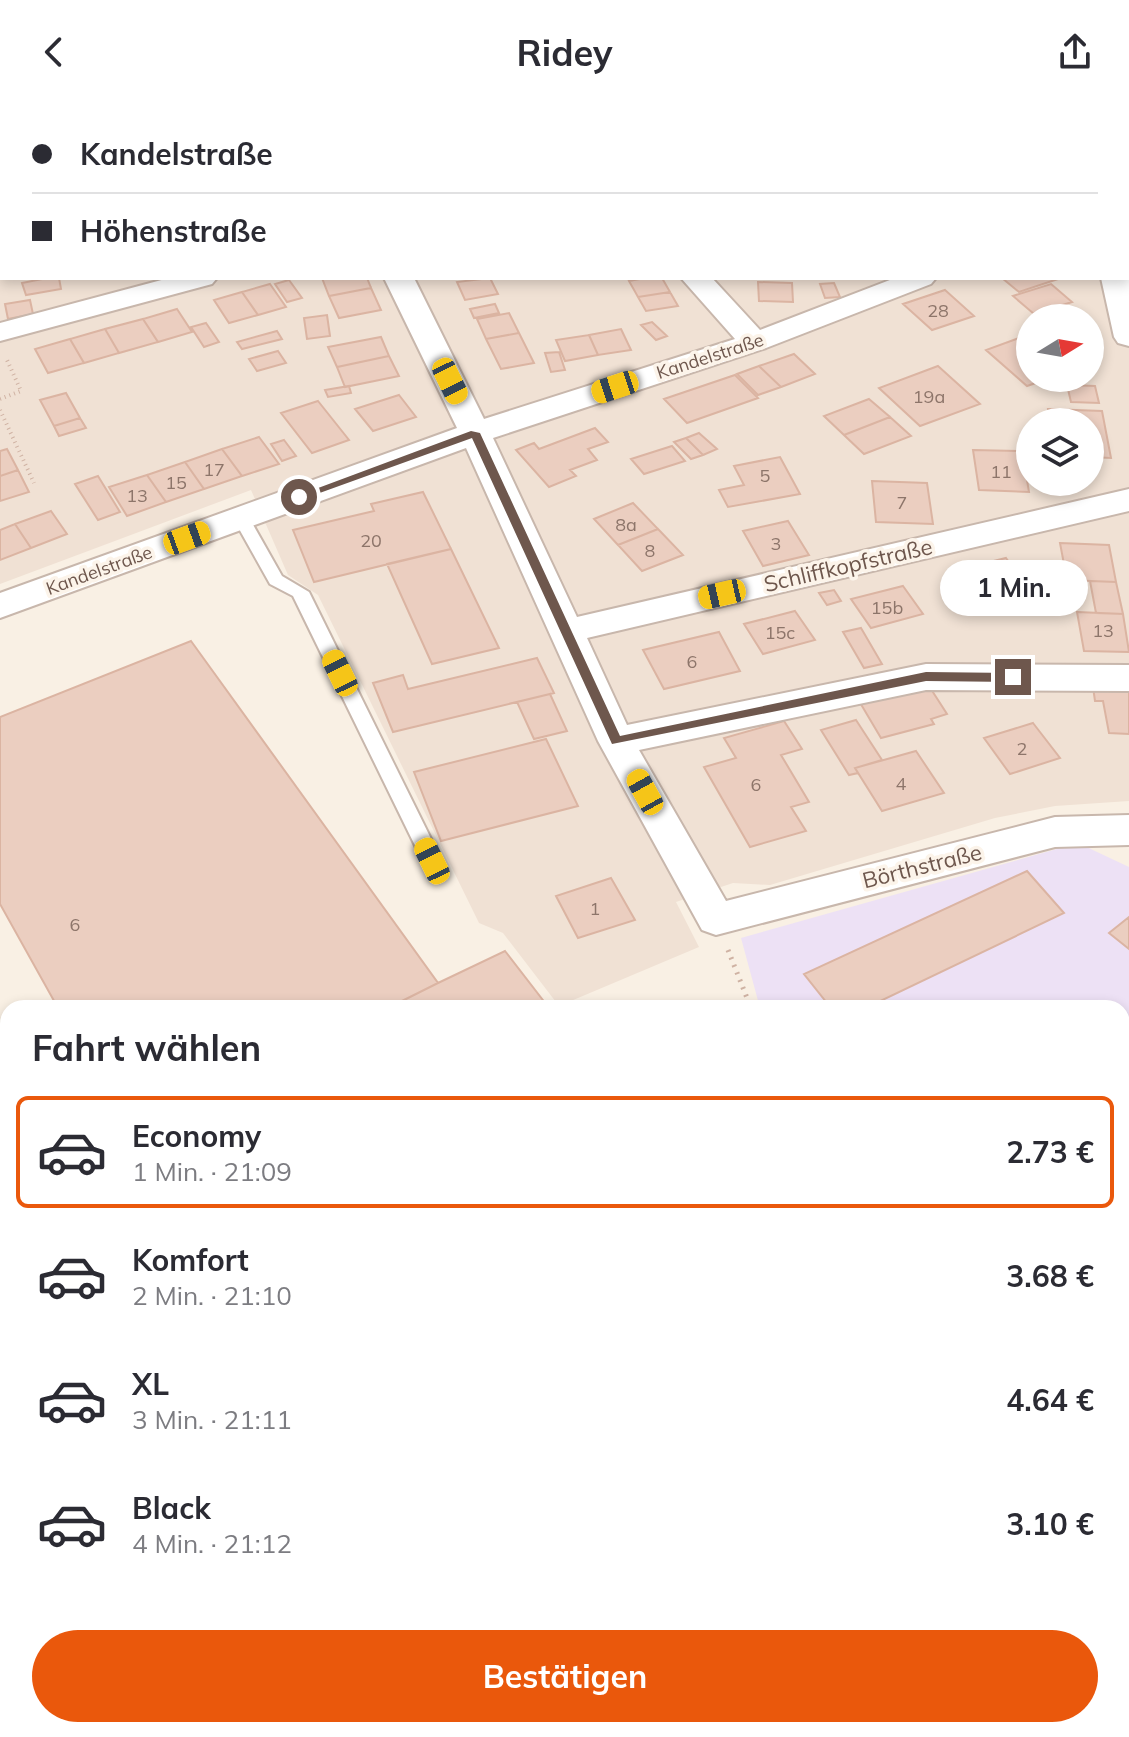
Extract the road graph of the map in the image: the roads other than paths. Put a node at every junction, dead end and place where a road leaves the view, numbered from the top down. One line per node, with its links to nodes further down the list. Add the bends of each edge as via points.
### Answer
1 (186, 280): 6 (street)
2 (400, 280): 10 (street)
3 (698, 280): 8 (street)
4 (916, 280): 8 (street, Kandelstraße)
5 (1116, 280): 7 (street)
6 (92, 292): 9 (street)
7 (1129, 337)
8 (755, 342): 10 (street, Kandelstraße)
9 (3, 344)
10 (475, 433): 12 (street, Kandelstraße); 14 (street)
11 (1129, 500): 14 (street, Schliffkopfstraße)
12 (241, 518): 13 (street, Kandelstraße); 18 (lane, via 276,580 300,592)
13 (0, 606)
14 (567, 631): 16 (street)
15 (1129, 678): 16 (street, via 926,677)
16 (616, 741): 17 (street, Börthstraße, via 716,919 1055,832)
17 (1129, 830)
18 (432, 861)

